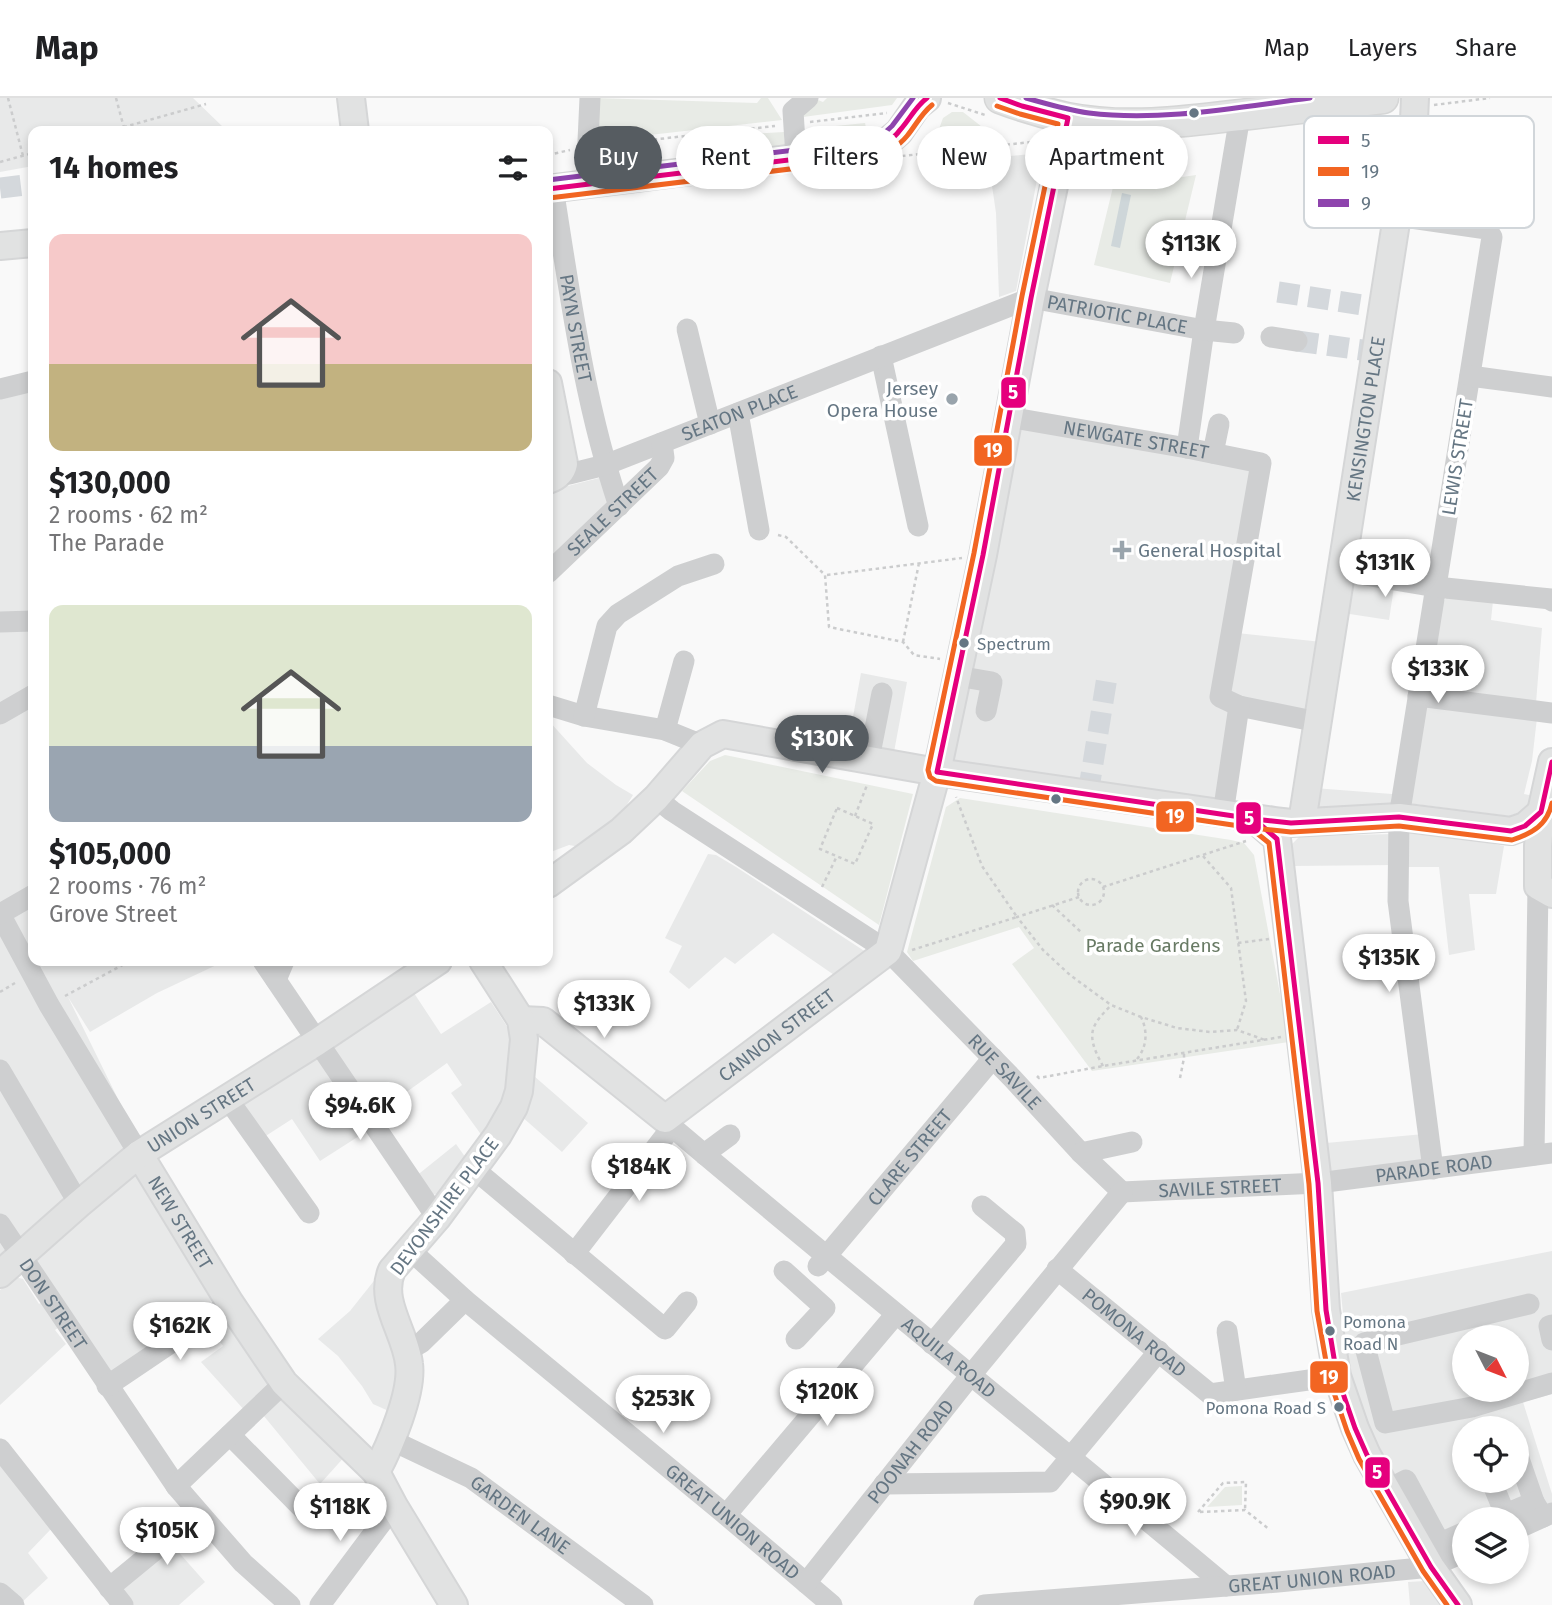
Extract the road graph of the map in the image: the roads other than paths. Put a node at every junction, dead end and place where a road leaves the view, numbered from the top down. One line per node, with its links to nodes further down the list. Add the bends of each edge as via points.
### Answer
1 (351, 98): 11 (main road)
2 (590, 98): 12 (street)
3 (808, 98): 13 (street, via 793,111)
4 (1383, 98): 9 (highway)
5 (1427, 101): 10 (main road, KENSINGTON PLACE)
6 (924, 104): 14 (main road)
7 (996, 108): 8 (highway)
8 (1070, 108): 9 (highway, via 1109,122); 24 (main road)
9 (1238, 116): 26 (street)
10 (1417, 116)
11 (354, 126)
12 (589, 126)
13 (794, 126)
14 (903, 128)
15 (788, 159): 16 (main road)
16 (662, 175)
17 (574, 185): 18 (main road)
18 (553, 188)
19 (553, 204): 43 (street, PAYN STREET)
20 (1394, 228): 50 (main road, KENSINGTON PLACE, via 1369,350)
21 (1480, 228): 31 (street, LEWIS STREET, via 1492,237)
22 (28, 243): 23 (main road)
23 (0, 246)
24 (1031, 298): 26 (street, PATRIOTIC PLACE); 30 (street, SEATON PLACE); 37 (main road)
25 (688, 329): 38 (street)
26 (1204, 330): 27 (street, PATRIOTIC PLACE); 41 (street)
27 (1234, 333)
28 (1271, 337): 29 (street)
29 (1297, 341)
30 (881, 356): 36 (street, SEATON PLACE); 46 (street)
31 (1470, 376): 33 (street); 51 (street, LEWIS STREET)
32 (28, 382): 34 (street)
33 (1552, 387)
34 (0, 389)
35 (553, 408): 44 (main road, via 564,464)
36 (738, 413): 38 (street, SEATON PLACE); 47 (street)
37 (1008, 417): 41 (street, NEWGATE STREET); 56 (main road)
38 (710, 424): 40 (street, SEATON PLACE)
39 (1219, 424): 42 (street)
40 (662, 443): 43 (street, SEATON PLACE); 45 (street, SEALE STREET, via 664,458 659,467)
41 (1187, 448): 42 (street, NEWGATE STREET)
42 (1213, 453): 60 (street, NEWGATE STREET, via 1261,463 1220,697)
43 (605, 466): 44 (street, SEATON PLACE); 45 (street, PAYN STREET)
44 (555, 475)
45 (619, 506): 49 (street, SEALE STREET)
46 (918, 526)
47 (759, 530)
48 (714, 564): 65 (street, via 678,576 607,626)
49 (553, 568)
50 (1341, 571): 51 (street); 66 (main road, KENSINGTON PLACE)
51 (1436, 587): 52 (street); 58 (street, LEWIS STREET)
52 (1552, 599)
53 (28, 621): 54 (street)
54 (0, 622)
55 (684, 661): 67 (street)
56 (959, 670): 62 (street, via 992,682); 71 (main road)
57 (882, 693): 70 (street)
58 (1418, 696): 63 (street); 74 (street, LEWIS STREET)
59 (28, 698): 64 (street)
60 (1239, 706): 66 (street); 73 (street)
61 (553, 707): 65 (street)
62 (986, 711)
63 (1552, 713)
64 (0, 714)
65 (584, 716): 67 (street)
66 (1318, 722): 75 (main road, KENSINGTON PLACE)
67 (665, 730): 68 (street)
68 (702, 745): 70 (main road, via 723,733); 72 (main road)
69 (1552, 762): 76 (main road)
70 (868, 772): 71 (main road)
71 (937, 772): 73 (main road); 80 (main road)
72 (656, 798): 77 (main road, via 621,831); 80 (street, RUE SAVILE)
73 (1223, 814): 75 (main road)
74 (1399, 817): 75 (main road); 76 (main road); 97 (street, LEWIS STREET, via 1398,901)
75 (1274, 828): 98 (main road, KENSINGTON PLACE)
76 (1537, 851): 94 (street)
77 (553, 880)
78 (28, 899): 79 (street)
79 (2, 922): 93 (street, NEW STREET)
80 (888, 951): 86 (street, RUE SAVILE); 89 (main road, CANNON STREET)
81 (431, 966): 85 (main road, UNION STREET)
82 (485, 966): 84 (main road)
83 (280, 971): 85 (street)
84 (521, 1020): 89 (main road, via 543,1021); 96 (main road, DEVONSHIRE PLACE, via 524,1039 514,1107)
85 (317, 1042): 88 (main road, UNION STREET); 103 (street)
86 (993, 1058): 92 (street, RUE SAVILE); 108 (street, CLARE STREET)
87 (0, 1070): 100 (street)
88 (227, 1098): 93 (main road, UNION STREET); 102 (street)
89 (668, 1123): 95 (street, AQUILA ROAD); 107 (street)
90 (730, 1135): 95 (street)
91 (1132, 1142): 92 (street)
92 (1081, 1153): 99 (street, RUE SAVILE)
93 (139, 1154): 100 (main road, UNION STREET); 114 (main road, NEW STREET)
94 (1543, 1154): 97 (street, PARADE ROAD)
95 (705, 1156): 108 (street, AQUILA ROAD)
96 (474, 1169): 103 (main road, DEVONSHIRE PLACE); 107 (street)
97 (1433, 1169): 98 (street, PARADE ROAD)
98 (1318, 1183): 99 (street, SAVILE STREET); 125 (main road, KENSINGTON PLACE, via 1326,1310)
99 (1122, 1192): 109 (street, POONAH ROAD)
100 (79, 1204): 106 (main road, UNION STREET)
101 (982, 1206): 121 (street, via 1014,1233 1016,1244)
102 (309, 1213)
103 (437, 1218): 105 (main road, DEVONSHIRE PLACE)
104 (0, 1224): 106 (street, DON STREET)
105 (410, 1250): 112 (street, GREAT UNION ROAD); 122 (main road, DEVONSHIRE PLACE, via 388,1280 391,1309)
106 (20, 1254): 111 (main road, UNION STREET); 129 (street, DON STREET)
107 (574, 1254): 113 (street, via 665,1329)
108 (822, 1261): 116 (street, AQUILA ROAD)
109 (1058, 1269): 123 (street, POMONA ROAD); 126 (street, POONAH ROAD)
110 (784, 1271): 119 (street, via 825,1308)
111 (0, 1274)
112 (466, 1300): 122 (street); 145 (street, GREAT UNION ROAD)
113 (687, 1302)
114 (230, 1303): 127 (main road, NEW STREET); 129 (street)
115 (1529, 1304): 124 (street, via 1364,1343)
116 (896, 1314): 121 (street, AQUILA ROAD); 145 (street)
117 (1552, 1325): 120 (street)
118 (1227, 1331): 130 (street)
119 (796, 1339)
120 (1552, 1340)
121 (932, 1344): 126 (street, AQUILA ROAD)
122 (407, 1351): 134 (main road, DEVONSHIRE PLACE, via 407,1392)
123 (1159, 1351): 130 (street, POMONA ROAD, via 1210,1394); 136 (street)
124 (1369, 1360): 125 (street, POMONA ROAD); 131 (street)
125 (1336, 1371): 130 (street, POMONA ROAD); 132 (main road, KENSINGTON PLACE)
126 (971, 1375): 136 (street, AQUILA ROAD); 139 (street, POONAH ROAD)
127 (284, 1383): 133 (street); 137 (main road, NEW STREET)
128 (1552, 1383): 131 (street, via 1472,1406)
129 (107, 1386): 140 (street, DON STREET)
130 (1236, 1390)
131 (1385, 1423): 132 (street)
132 (1355, 1428): 141 (main road, KENSINGTON PLACE)
133 (230, 1435): 140 (street); 146 (street)
134 (391, 1440): 137 (main road, DEVONSHIRE PLACE); 159 (street, GARDEN LANE, via 471,1478)
135 (0, 1448): 152 (street)
136 (1071, 1457): 139 (street, via 1050,1482); 151 (street, AQUILA ROAD)
137 (376, 1472): 142 (main road, NEW STREET)
138 (1529, 1480): 143 (street)
139 (884, 1485): 150 (street, POONAH ROAD)
140 (176, 1486): 144 (street, DON STREET)
141 (1387, 1490): 147 (street, via 1406,1480 1440,1543); 149 (main road, KENSINGTON PLACE)
142 (394, 1506): 157 (street); 158 (main road, NEW STREET)
143 (1543, 1511)
144 (199, 1514): 152 (street); 156 (street, DON STREET, via 243,1563)
145 (726, 1515): 150 (street, GREAT UNION ROAD)
146 (310, 1516)
147 (1452, 1538)
148 (1452, 1558): 149 (street, GREAT UNION ROAD)
149 (1431, 1567): 151 (street, GREAT UNION ROAD); 162 (main road, KENSINGTON PLACE)
150 (806, 1583): 160 (street, GREAT UNION ROAD)
151 (1226, 1586): 161 (street, GREAT UNION ROAD)
152 (109, 1588): 155 (street)
153 (0, 1593): 154 (street)
154 (14, 1605)
155 (123, 1605)
156 (290, 1605)
157 (320, 1605)
158 (454, 1605)
159 (643, 1605)
160 (832, 1605)
161 (984, 1605)
162 (1458, 1605)

